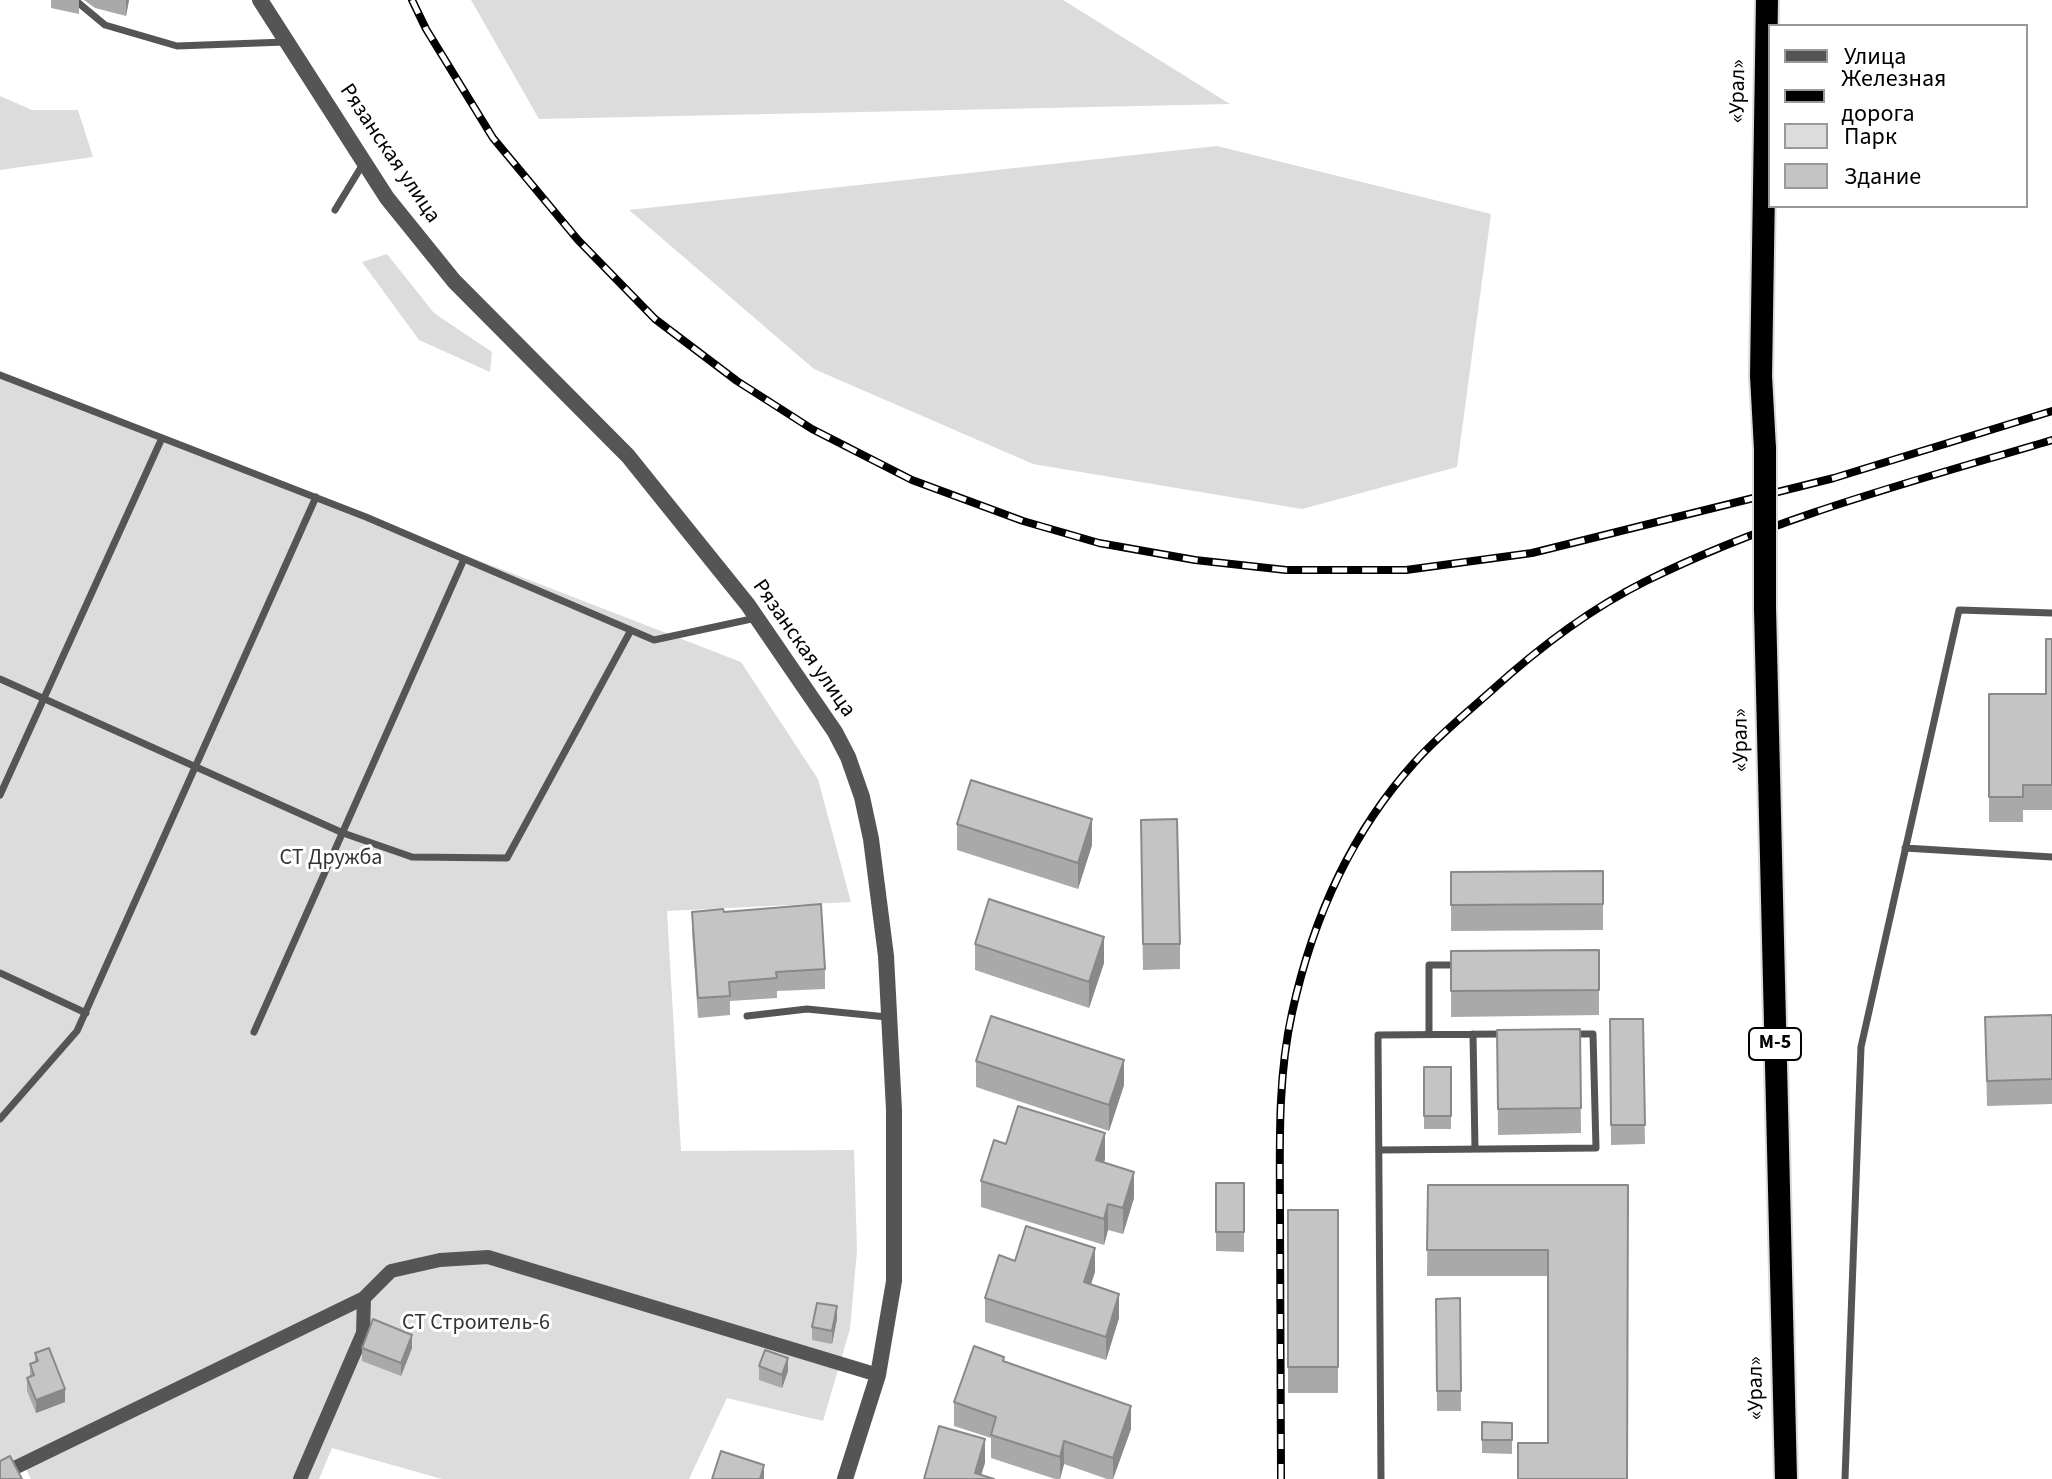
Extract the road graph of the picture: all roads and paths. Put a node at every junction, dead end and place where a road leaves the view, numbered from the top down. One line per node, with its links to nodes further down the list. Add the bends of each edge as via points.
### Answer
1 (75, 0): 4 (lane, via 105,25 177,46)
2 (260, 0): 4 (street, Рязанская улица)
3 (1767, 0): 40 (highway, «Урал» / М-5, bridge, via 1761,376)
4 (287, 42): 5 (street, Рязанская улица)
5 (365, 162): 6 (lane); 12 (street, Рязанская улица, via 454,281 628,456)
6 (335, 210)
7 (0, 377): 8 (lane)
8 (162, 438): 9 (lane); 15 (lane)
9 (316, 497): 10 (lane); 16 (lane)
10 (464, 559): 13 (lane); 18 (lane)
11 (2052, 613): 19 (lane, via 1959,610)
12 (757, 617): 13 (lane, via 654,640); 25 (street, Рязанская улица, via 835,732 862,797 886,956)
13 (631, 630): 18 (lane, via 507,858 412,857)
14 (0, 679): 15 (lane)
15 (44, 698): 16 (lane); 17 (lane)
16 (196, 766): 18 (lane); 23 (lane)
17 (0, 795)
18 (343, 833): 26 (lane)
19 (1905, 848): 20 (lane); 41 (lane, via 1861,1047)
20 (2052, 857)
21 (1473, 964): 27 (lane, via 1429,965)
22 (0, 973): 23 (lane)
23 (86, 1013): 31 (lane, via 77,1031)
24 (747, 1016): 25 (lane, via 807,1009)
25 (889, 1017): 35 (street, Рязанская улица, via 894,1281)
26 (254, 1032)
27 (1429, 1034): 28 (lane); 33 (lane, via 1378,1035)
28 (1473, 1034): 29 (lane); 32 (lane)
29 (1518, 1034)
30 (1563, 1034): 32 (lane, via 1593,1034 1596,1148)
31 (0, 1119)
32 (1475, 1149): 33 (lane)
33 (1380, 1150): 39 (lane)
34 (364, 1298): 35 (street, via 391,1271 488,1257); 36 (street); 37 (street, via 363,1333)
35 (878, 1375): 38 (street, Рязанская улица)
36 (0, 1475)
37 (300, 1479)
38 (845, 1479)
39 (1381, 1479)
40 (1786, 1479)
41 (1845, 1479)

